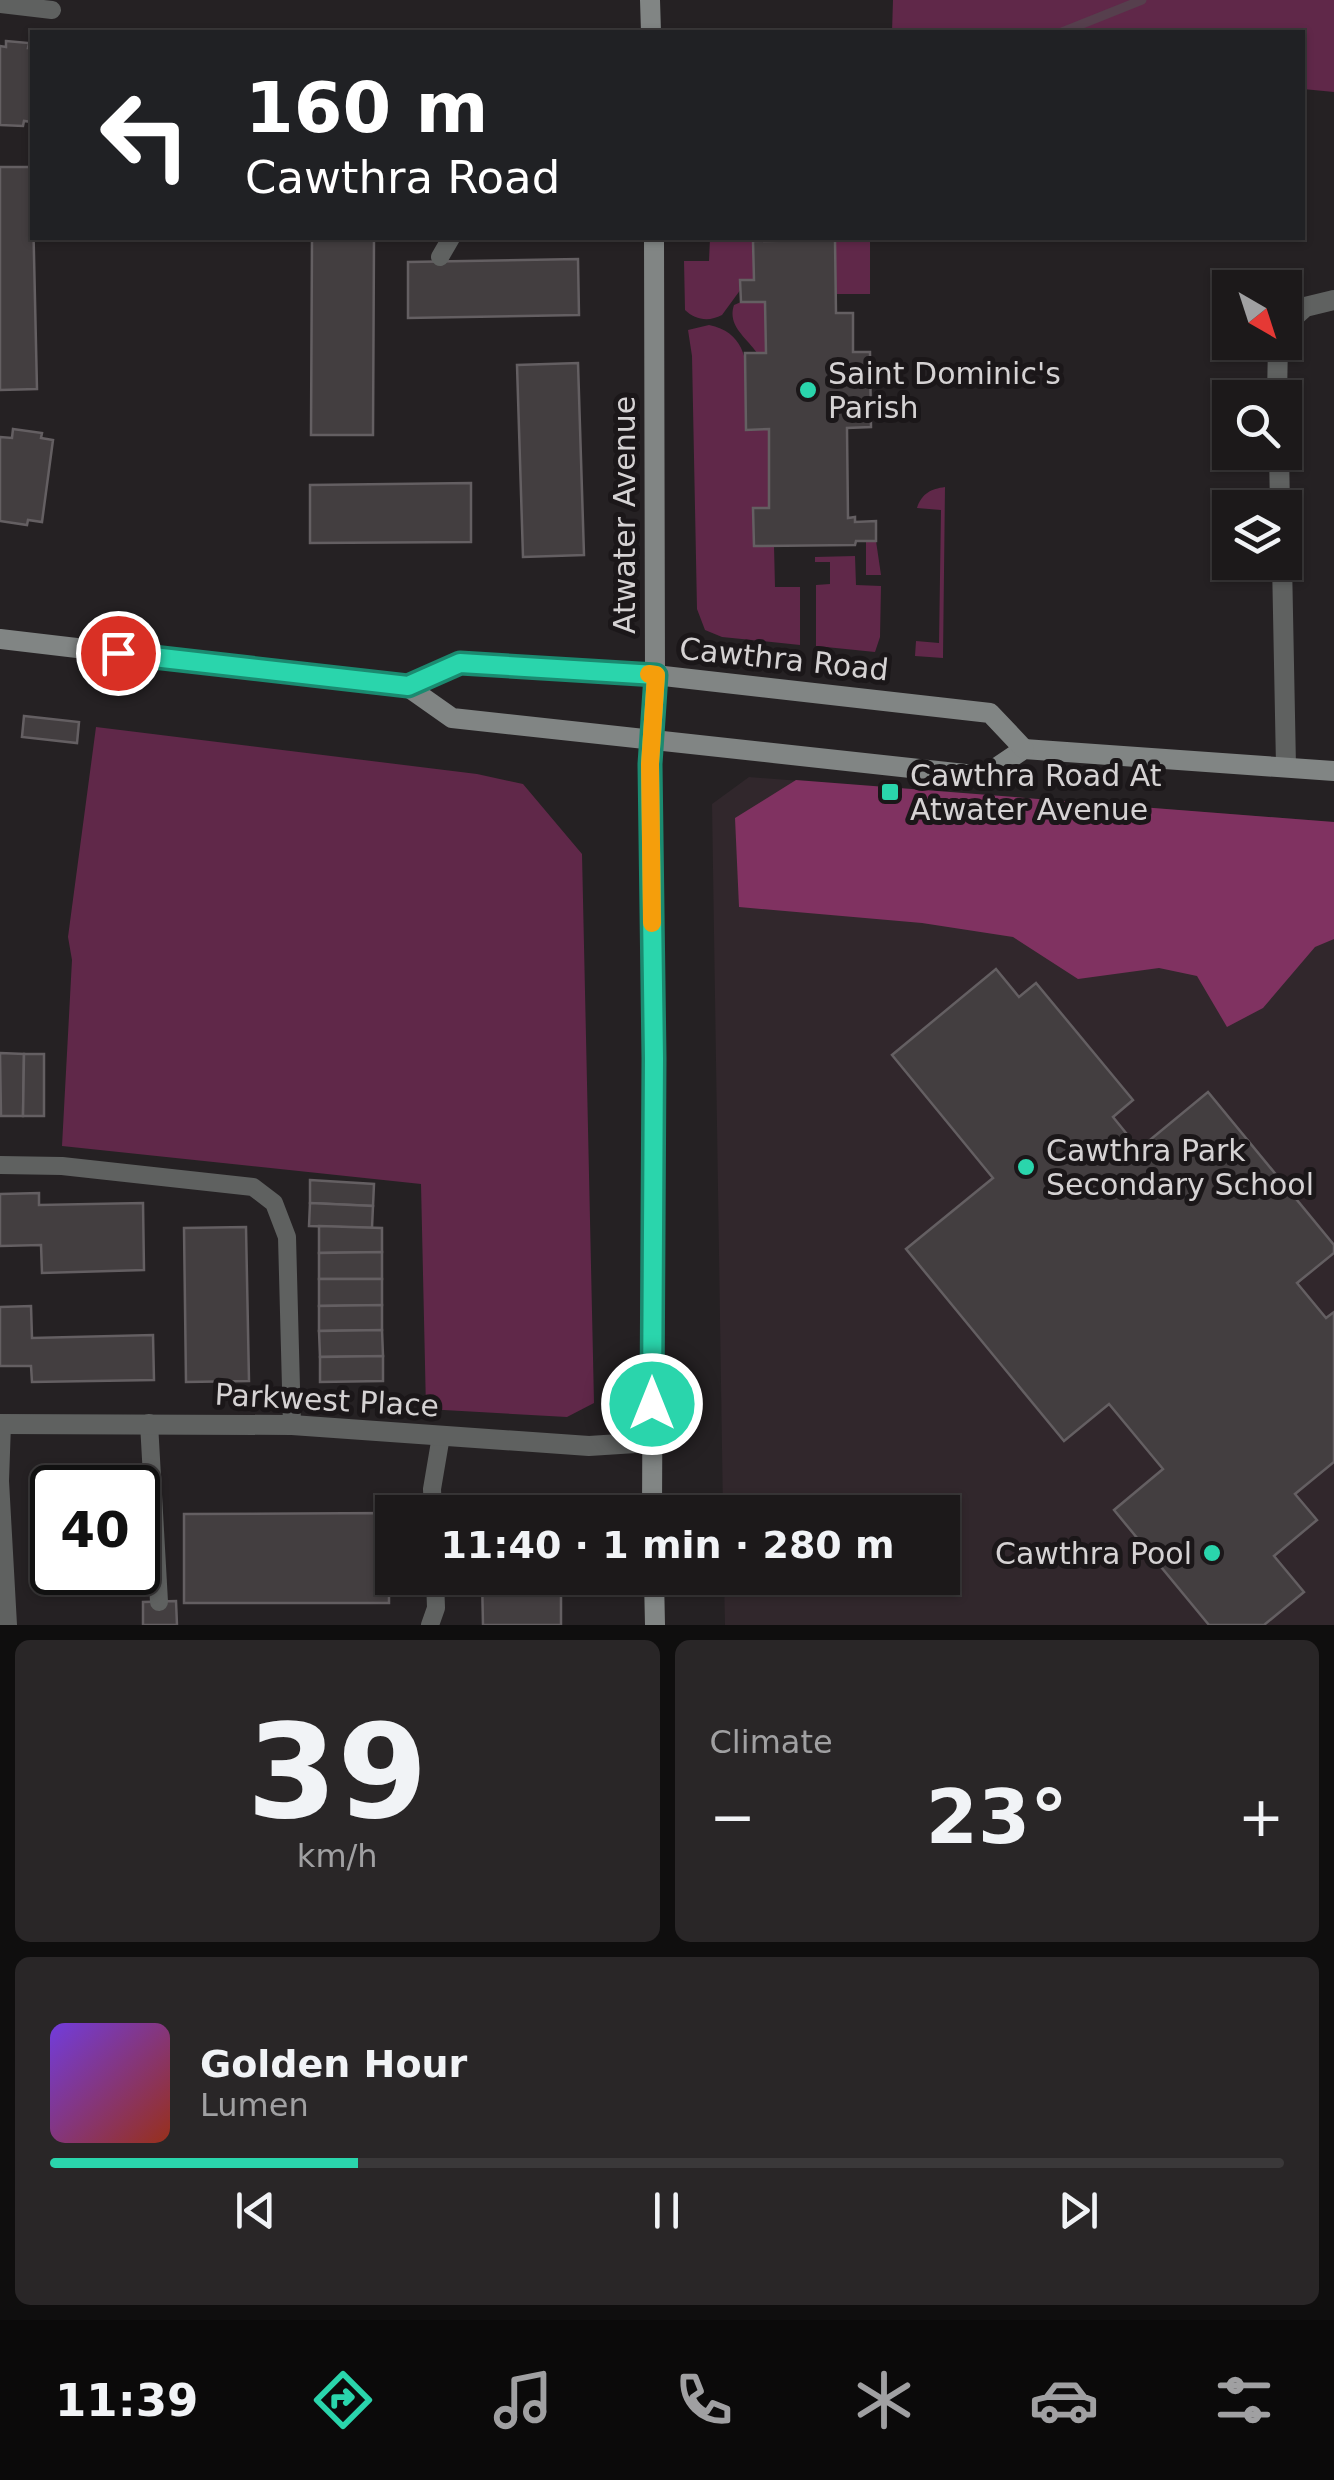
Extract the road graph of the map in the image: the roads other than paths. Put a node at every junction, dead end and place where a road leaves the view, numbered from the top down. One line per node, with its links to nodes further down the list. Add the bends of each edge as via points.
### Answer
1 (650, 0): 4 (main road)
2 (0, 4): 3 (lane)
3 (52, 10)
4 (651, 30)
5 (451, 240): 7 (lane)
6 (654, 240): 12 (main road, Atwater Avenue)
7 (440, 257)
8 (1334, 300): 9 (street)
9 (1302, 309)
10 (1282, 580): 16 (street)
11 (0, 639): 13 (main road)
12 (656, 675): 13 (main road, Cawthra Road, via 460,663); 14 (main road, Atwater Avenue); 15 (main road, Cawthra Road, via 990,713)
13 (408, 686): 14 (main road, via 452,718)
14 (651, 738): 15 (main road, via 984,776); 23 (main road, Atwater Avenue)
15 (1024, 749): 16 (main road)
16 (1286, 766): 17 (main road)
17 (1334, 771)
18 (0, 1165): 21 (lane, via 253,1186 274,1203 288,1237)
19 (150, 1422): 20 (street, Parkwest Place); 21 (street, Parkwest Place); 28 (lane)
20 (1, 1424): 29 (lane)
21 (292, 1426): 22 (street, Parkwest Place)
22 (441, 1436): 23 (street, Parkwest Place, via 590,1446); 24 (lane)
23 (651, 1442): 25 (main road, Atwater Avenue)
24 (432, 1495)
25 (652, 1495)
26 (436, 1595): 30 (lane)
27 (654, 1595): 31 (main road)
28 (159, 1602)
29 (8, 1625)
30 (430, 1625)
31 (655, 1625)

